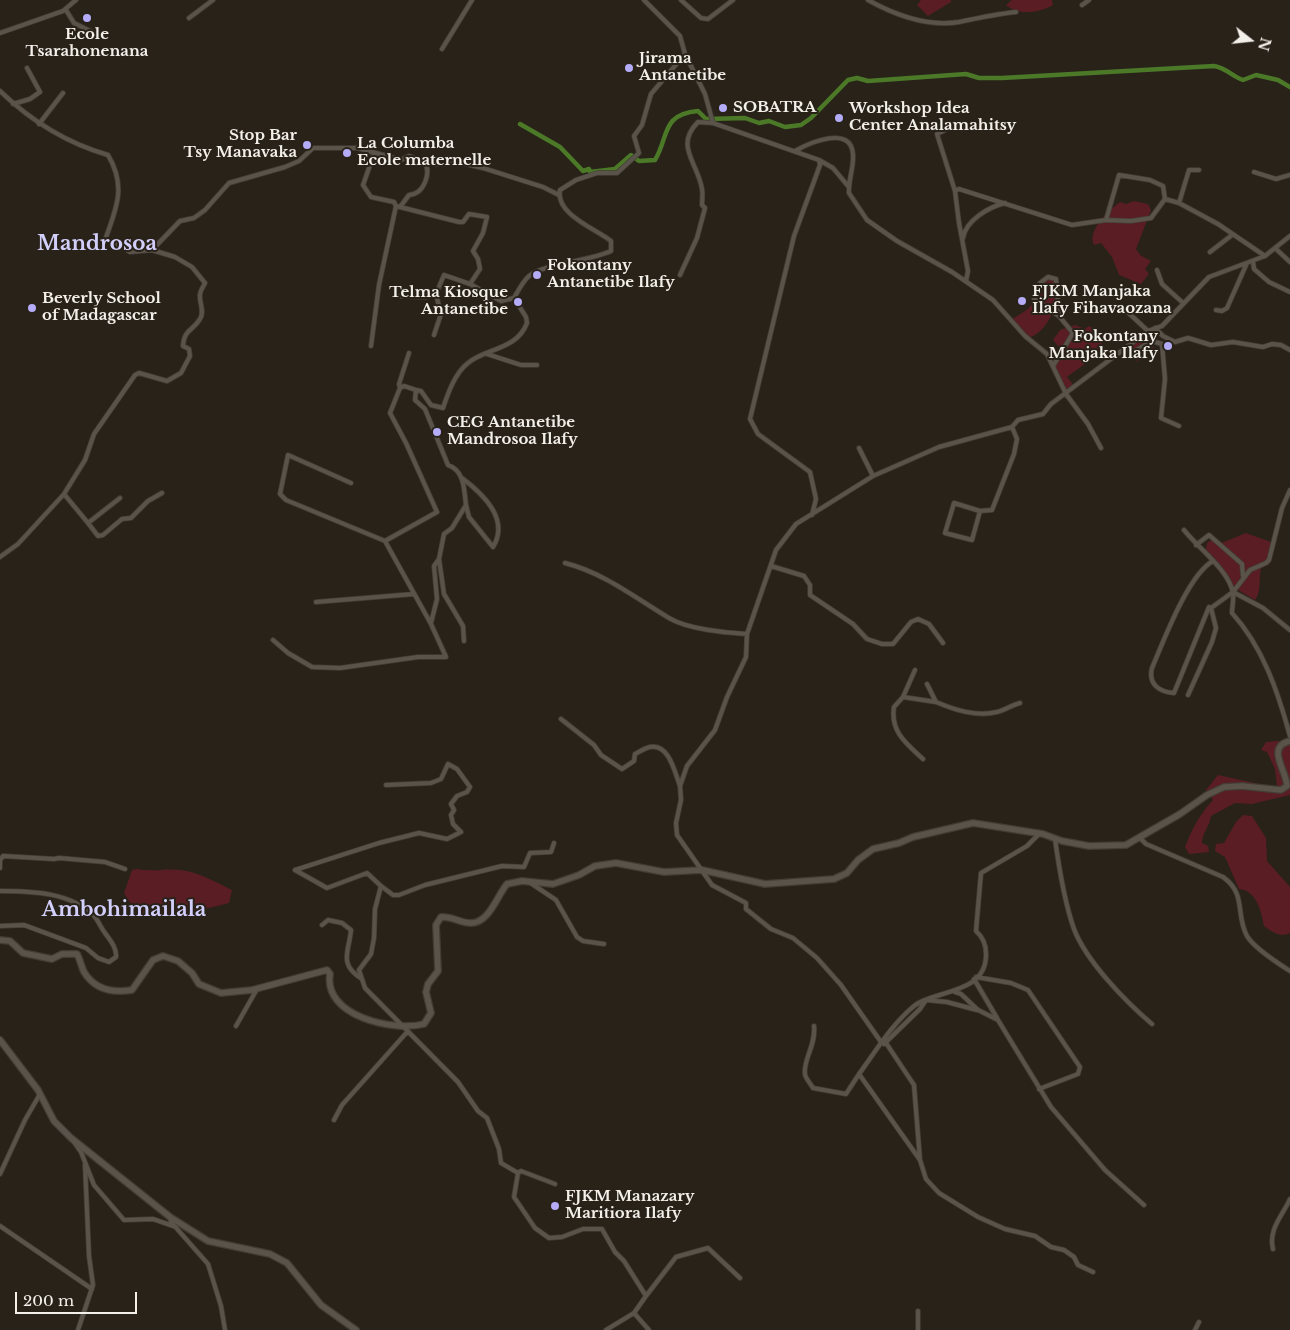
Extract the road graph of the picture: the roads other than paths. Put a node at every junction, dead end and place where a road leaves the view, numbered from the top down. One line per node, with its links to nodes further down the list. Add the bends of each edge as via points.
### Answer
1 (76, 0): 10 (street)
2 (213, 0): 12 (street)
3 (472, 0): 15 (street)
4 (644, 0): 16 (street, via 680,36)
5 (681, 0): 6 (street, via 701,18 708,19)
6 (733, 0)
7 (868, 0): 11 (street, via 894,14 940,22)
8 (1089, 0): 9 (street)
9 (1082, 5)
10 (66, 10): 13 (street, via 74,23); 14 (street)
11 (1016, 12)
12 (190, 18)
13 (92, 32)
14 (0, 33)
15 (442, 49)
16 (685, 54): 21 (street, via 705,94); 33 (street, via 651,94 642,125 634,136 640,153 617,173 597,173 576,180 560,190)
17 (27, 68): 20 (street, via 40,92)
18 (0, 91): 20 (street)
19 (63, 93): 22 (street)
20 (13, 104): 22 (street, via 32,115)
21 (712, 123): 24 (street); 50 (street, via 698,122 689,131 687,141 702,188 702,205 706,208)
22 (39, 124): 43 (street, via 72,143 108,155 119,202 105,240 130,252)
23 (960, 127): 32 (street, via 937,134)
24 (795, 151): 27 (street); 31 (street, via 829,137 846,142 854,156)
25 (374, 154): 26 (street, via 401,160 409,156); 37 (street, via 363,185 371,197 394,202); 43 (street, via 358,148 313,148 285,167 229,183 206,210 194,218 180,221)
26 (424, 160): 33 (street, via 434,164 466,164 483,168 544,187); 37 (street, via 428,166 426,182)
27 (820, 160): 31 (street, via 833,168); 89 (street, via 794,236 750,419 758,434 810,472 816,498)
28 (1199, 170): 36 (street, via 1189,170)
29 (1254, 172): 30 (street, via 1276,180)
30 (1290, 175)
31 (848, 186): 51 (street, via 849,193 867,220 896,242)
32 (955, 191): 35 (street, via 959,189); 41 (street)
33 (559, 195): 57 (street, via 570,214 611,241 611,250 598,257 540,269 529,276)
34 (1165, 199): 36 (street); 38 (street, via 1151,218); 38 (street, via 1163,186 1158,182 1119,175)
35 (1006, 203): 38 (street, via 1072,225); 41 (street, via 975,218)
36 (1179, 203): 39 (street)
37 (398, 206): 53 (street, via 459,222 470,214 487,218 473,251 480,269); 66 (street, via 379,285)
38 (1106, 220)
39 (1232, 235): 44 (street); 45 (street)
40 (1290, 236): 42 (street)
41 (962, 243): 51 (street, via 968,271)
42 (1274, 248): 45 (street); 47 (street)
43 (152, 250): 85 (street, via 184,262 204,280 200,294 200,320 188,330 183,342 189,350 190,360 181,373 167,381 139,373 135,375 94,434 85,460)
44 (1210, 252)
45 (1264, 256): 46 (street)
46 (1253, 261): 48 (street); 54 (street, via 1260,276)
47 (1290, 262)
48 (1247, 263): 59 (street, via 1208,277); 61 (street, via 1227,308)
49 (1157, 270): 59 (street, via 1162,284)
50 (680, 275)
51 (966, 281): 72 (street, via 993,300 1025,336 1047,354)
52 (1040, 283): 62 (street, via 1048,278 1056,279)
53 (470, 284): 55 (street, via 444,275); 57 (street, via 500,300)
54 (1290, 292)
55 (436, 294): 56 (street); 65 (street, via 441,314)
56 (397, 296)
57 (514, 298): 70 (street, via 526,317 526,327 518,337)
58 (1034, 299): 62 (street)
59 (1182, 302): 63 (street, via 1174,315)
60 (1121, 306): 64 (street)
61 (1216, 310)
62 (1059, 316): 72 (street, via 1072,333)
63 (1155, 328): 64 (street); 68 (street, via 1175,342 1188,338 1211,345 1233,342 1263,347 1281,344)
64 (1148, 331): 67 (street)
65 (434, 335)
66 (371, 346)
67 (1124, 350): 75 (street); 76 (street, via 1134,351 1152,341 1162,344 1165,379 1160,418)
68 (1290, 350)
69 (409, 353): 73 (street)
70 (486, 354): 71 (street, via 521,365); 74 (street, via 465,365 443,408 431,405 421,391)
71 (537, 365)
72 (1054, 366): 75 (street)
73 (400, 388): 74 (street); 92 (street, via 390,414 437,512)
74 (416, 390): 81 (street, via 415,400 425,409 448,465 454,467)
75 (1066, 394): 77 (street, via 1043,414 1018,420); 79 (street)
76 (1179, 426)
77 (1012, 427): 80 (street, via 939,447); 88 (street, via 1017,440 1014,454 992,510)
78 (859, 448): 80 (street)
79 (1102, 448)
80 (873, 476): 89 (street)
81 (462, 478): 87 (street); 87 (street, via 484,495 493,510 499,526 493,547 469,516)
82 (351, 483): 92 (street, via 288,455 280,494 286,500)
83 (1290, 490): 99 (street, via 1269,560)
84 (162, 493): 90 (street, via 103,535 98,536)
85 (64, 494): 90 (street); 94 (street, via 18,544)
86 (120, 498): 90 (street)
87 (466, 505): 95 (street, via 452,528 444,534)
88 (980, 511): 88 (street, via 954,503 944,533 972,540)
89 (812, 515): 98 (street, via 796,524 776,550)
90 (88, 522)
91 (1184, 530): 93 (street)
92 (384, 541): 101 (street)
93 (1196, 545): 96 (street); 99 (street, via 1210,535 1215,538 1242,564)
94 (0, 557)
95 (439, 559): 104 (street, via 434,566 437,599); 108 (street, via 444,594 463,626)
96 (1213, 561): 100 (street); 103 (street, via 1203,566 1180,605 1152,668 1150,675 1159,689 1174,693)
97 (565, 563): 106 (street, via 604,577 670,618 694,626)
98 (771, 566): 106 (street); 109 (street, via 804,576 810,585 810,595 853,624 870,640 893,644 911,622 918,619 929,624)
99 (1243, 576): 100 (street)
100 (1233, 592): 103 (street); 105 (street, via 1263,608); 117 (street, via 1232,613 1264,659)
101 (414, 594): 102 (street); 104 (street)
102 (316, 602)
103 (1211, 608): 112 (street, via 1216,628)
104 (431, 624): 107 (street, via 446,657 418,657 340,668 312,666)
105 (1290, 630)
106 (747, 634): 121 (street, via 746,657 715,730 687,766)
107 (273, 640)
108 (464, 641)
109 (943, 643)
110 (915, 670): 113 (street)
111 (927, 684): 114 (street)
112 (1188, 695)
113 (903, 697): 114 (street); 119 (street, via 894,707 894,727)
114 (936, 702): 115 (street, via 969,713 996,712)
115 (1020, 703)
116 (561, 719): 121 (street, via 622,769 630,766 635,754 651,746 660,748 670,760)
117 (1290, 736)
118 (1290, 741): 124 (street, via 1279,748 1281,768 1287,778 1287,786 1281,790 1224,787)
119 (923, 759)
120 (386, 785): 131 (street, via 436,782 448,764 470,787 467,792 456,796 451,804 453,824 461,832 447,839 419,834 379,843 295,870 327,888 367,873)
121 (680, 786): 129 (street, via 677,835)
122 (1039, 834): 123 (street); 129 (street, via 973,823 951,827 873,849 847,872 834,878 793,883 766,884); 138 (street, via 1027,846 981,873 976,931 983,939 986,958)
123 (1055, 839): 124 (street, via 1089,846 1126,845); 145 (street, via 1069,914 1083,947 1115,989)
124 (1136, 840): 137 (street, via 1142,838 1146,844 1223,877 1234,885 1239,898 1241,923 1248,939)
125 (554, 843): 131 (street, via 551,852 530,853 524,867 502,866 425,885 399,895 393,895)
126 (0, 859): 127 (street); 128 (street, via 3,856 59,858 105,862)
127 (0, 868)
128 (125, 869)
129 (702, 870): 130 (street, via 664,872 616,863 595,866 553,884); 150 (street, via 712,885 742,899 746,909 771,929 793,938 817,958)
130 (529, 882): 136 (street, via 556,900 577,937); 148 (street, via 507,884 483,919 472,923 449,916 441,917 436,925 438,971 426,992 431,1013 424,1024)
131 (381, 886): 139 (street, via 370,954 359,970)
132 (0, 891): 134 (street, via 44,893 85,908 112,942 116,957 109,962 86,948 24,925)
133 (322, 925): 139 (street, via 328,920 342,923 351,930 347,965)
134 (0, 926)
135 (0, 940): 140 (street, via 10,940 23,953 52,959 62,954 77,954 85,974 108,991 118,993 132,990 153,960 163,956 178,961 208,989 220,993)
136 (604, 944)
137 (1290, 971)
138 (975, 978): 141 (street); 144 (street); 152 (street, via 1028,990 1080,1067 1078,1074)
139 (362, 979): 148 (street, via 365,988)
140 (257, 989): 146 (street); 148 (street, via 327,970 330,974 328,986 348,1011 364,1019)
141 (955, 992): 142 (street); 143 (street)
142 (926, 1000): 143 (street); 150 (street); 150 (street, via 914,1005 898,1021)
143 (978, 1010): 144 (street)
144 (998, 1020): 152 (street)
145 (1152, 1024)
146 (236, 1026)
147 (814, 1026): 151 (street, via 815,1036 805,1075 813,1088 846,1094)
148 (406, 1029): 154 (street, via 342,1105); 158 (street, via 458,1082 478,1112 487,1118 501,1163)
149 (0, 1040): 153 (street)
150 (884, 1043): 151 (street); 156 (street, via 914,1085)
151 (858, 1074): 156 (street)
152 (1039, 1089): 162 (street, via 1051,1108 1105,1170)
153 (40, 1094): 155 (street, via 54,1120); 159 (street)
154 (334, 1120)
155 (71, 1138): 157 (street); 163 (street)
156 (920, 1160): 169 (street, via 926,1179 939,1193 996,1225 1035,1236 1064,1250 1074,1257 1078,1265)
157 (85, 1165): 165 (street, via 94,1185 124,1220); 171 (street)
158 (518, 1173): 160 (street, via 529,1173); 172 (street, via 514,1197 535,1228 554,1238 583,1230 602,1229)
159 (0, 1174)
160 (555, 1184)
161 (1290, 1199): 168 (street, via 1274,1229)
162 (1144, 1206)
163 (161, 1208): 164 (street); 165 (street)
164 (170, 1217): 167 (street); 178 (street, via 208,1241 282,1259 322,1305)
165 (153, 1219): 167 (street)
166 (0, 1226): 171 (street)
167 (176, 1227): 177 (street, via 208,1264)
168 (1273, 1249)
169 (1093, 1272)
170 (740, 1278): 172 (street, via 708,1248 676,1257)
171 (92, 1289): 176 (street)
172 (646, 1296): 174 (street)
173 (918, 1311): 181 (street)
174 (634, 1313): 179 (street); 180 (street)
175 (1198, 1322): 182 (street)
176 (78, 1330)
177 (226, 1330)
178 (356, 1330)
179 (606, 1330)
180 (649, 1330)
181 (918, 1330)
182 (1196, 1330)

